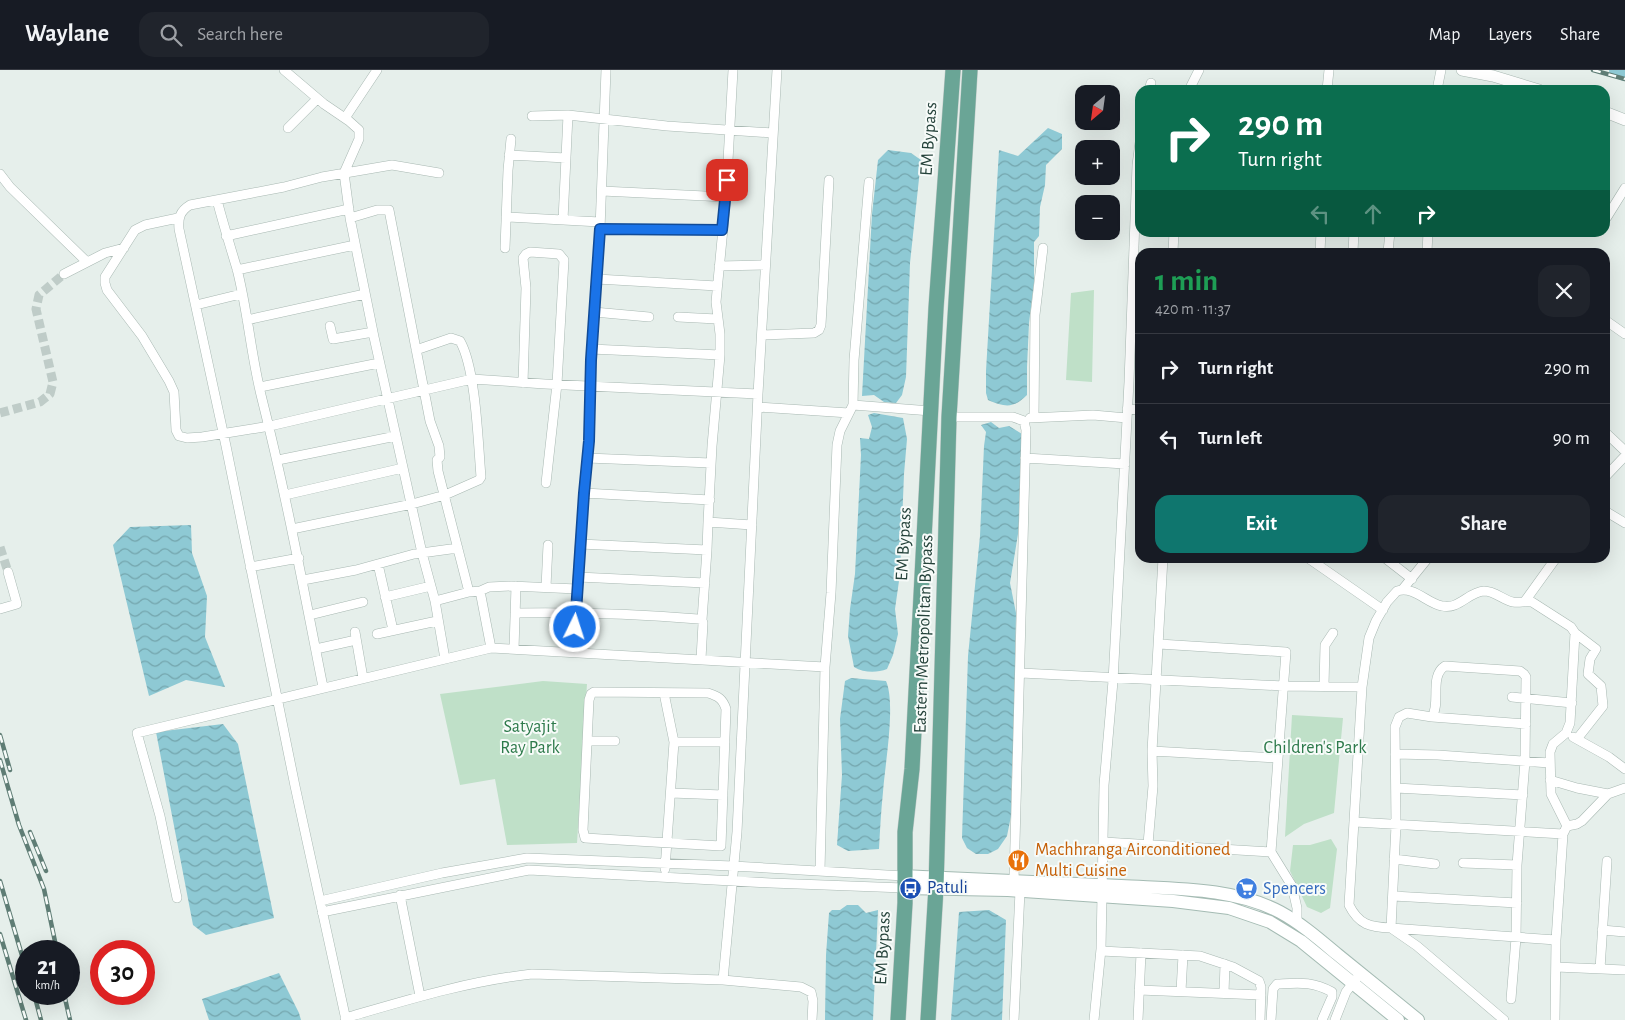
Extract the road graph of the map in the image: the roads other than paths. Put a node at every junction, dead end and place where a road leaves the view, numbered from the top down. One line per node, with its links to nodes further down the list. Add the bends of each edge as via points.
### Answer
1 (284, 70): 16 (street)
2 (377, 70): 20 (street)
3 (606, 70): 21 (street)
4 (733, 70): 24 (street)
5 (777, 70): 25 (street)
6 (953, 70): 86 (main road, EM Bypass)
7 (970, 70): 89 (main road, Eastern Metropolitan Bypass)
8 (1199, 70): 12 (street)
9 (1329, 70): 13 (street)
10 (1441, 70): 14 (street)
11 (1462, 70): 15 (street)
12 (1192, 85)
13 (1328, 85)
14 (1438, 85)
15 (1522, 85)
16 (317, 99): 20 (street); 23 (street)
17 (1610, 114): 22 (street)
18 (568, 115): 19 (street); 21 (street); 28 (street)
19 (532, 116)
20 (344, 118): 29 (street, via 359,130 359,139)
21 (604, 118): 24 (street); 35 (street)
22 (1625, 120)
23 (288, 128)
24 (730, 129): 25 (street); 36 (street)
25 (773, 133): 51 (street)
26 (511, 139): 27 (street)
27 (510, 154): 28 (street); 40 (street)
28 (566, 158): 42 (street)
29 (344, 173): 30 (street, via 392,165); 37 (street); 39 (street)
30 (438, 173)
31 (0, 174): 50 (street)
32 (829, 180): 70 (street, via 821,326 814,333)
33 (869, 182): 85 (street)
34 (1625, 188): 38 (street)
35 (602, 191): 36 (street); 43 (street)
36 (726, 197): 44 (street)
37 (217, 200): 41 (street, via 190,205); 45 (street)
38 (1610, 212)
39 (349, 213): 45 (street); 46 (street); 72 (street, via 389,210)
40 (506, 217): 42 (street); 48 (street)
41 (178, 218): 47 (street, via 135,230); 60 (street)
42 (564, 220): 43 (street)
43 (600, 226): 44 (street); 55 (street)
44 (722, 230): 52 (street)
45 (226, 236): 53 (street)
46 (355, 245): 53 (street); 59 (street)
47 (124, 248): 50 (street); 93 (street, via 104,283 169,381 174,392 179,436 187,438)
48 (506, 248)
49 (1043, 248): 90 (street, via 1036,315)
50 (86, 261): 54 (street)
51 (766, 265): 52 (street); 70 (street)
52 (719, 266): 56 (street)
53 (237, 270): 58 (street)
54 (64, 274)
55 (596, 279): 56 (street); 61 (street)
56 (718, 286): 64 (street)
57 (1135, 290): 88 (street)
58 (241, 294): 60 (street); 65 (street)
59 (365, 294): 65 (street); 68 (street)
60 (196, 305): 93 (street)
61 (594, 312): 62 (street); 71 (street)
62 (649, 317)
63 (678, 317): 64 (street)
64 (717, 319): 73 (street)
65 (248, 320): 78 (street)
66 (1610, 324): 69 (street)
67 (330, 326): 68 (street, via 333,339)
68 (372, 332): 74 (street)
69 (1625, 334)
70 (763, 335): 82 (street)
71 (592, 349): 73 (street); 79 (street)
72 (416, 350): 75 (street, via 452,338 460,341); 80 (street)
73 (720, 355): 81 (street)
74 (379, 363): 78 (street); 83 (street)
75 (472, 379): 76 (street); 80 (street); 108 (street, via 481,476 480,480)
76 (523, 383): 77 (street); 77 (street, via 526,296 523,258 530,252 558,254 564,260)
77 (557, 384): 79 (street); 105 (street)
78 (260, 387): 92 (street)
79 (590, 387): 81 (street); 98 (street)
80 (424, 391): 83 (street); 108 (street, via 430,421 440,446 437,460)
81 (716, 392): 82 (street); 101 (street)
82 (758, 394): 84 (street)
83 (388, 399): 92 (street); 94 (street)
84 (758, 407): 85 (street); 114 (street)
85 (851, 409): 86 (street); 164 (street, via 837,444)
86 (930, 411): 221 (main road, EM Bypass)
87 (1135, 412): 88 (street)
88 (1127, 414): 90 (street); 102 (street)
89 (949, 417): 91 (street, via 1013,417); 222 (main road, Eastern Metropolitan Bypass)
90 (1034, 417): 91 (street)
91 (1024, 421): 99 (street)
92 (270, 426): 93 (street); 100 (street)
93 (223, 433): 128 (street)
94 (396, 436): 100 (street); 103 (street)
95 (1610, 436): 96 (street)
96 (1625, 450)
97 (1625, 456): 104 (street)
98 (587, 458): 101 (street); 106 (street)
99 (1025, 458): 102 (street); 165 (street)
100 (278, 460): 107 (street)
101 (711, 463): 109 (street)
102 (1125, 464): 167 (street)
103 (403, 468): 107 (street); 110 (street)
104 (1610, 472)
105 (546, 484)
106 (584, 493): 109 (street); 116 (street)
107 (285, 494): 115 (street)
108 (445, 495): 110 (street); 118 (street)
109 (710, 500): 112 (street)
110 (412, 504): 115 (street); 120 (street)
111 (1610, 514): 113 (street)
112 (708, 522): 114 (street); 119 (street)
113 (1625, 524)
114 (752, 525): 163 (street)
115 (292, 529): 121 (street)
116 (580, 544): 119 (street); 130 (street)
117 (548, 545): 136 (street)
118 (458, 548): 120 (street); 140 (street)
119 (707, 550): 133 (street)
120 (422, 553): 127 (street); 134 (street)
121 (299, 558): 128 (street); 132 (street)
122 (1163, 563): 156 (street)
123 (1315, 563): 146 (street)
124 (1391, 563): 131 (street)
125 (1424, 563): 131 (street)
126 (1552, 563): 143 (street)
127 (378, 564): 132 (street); 141 (street)
128 (250, 566): 176 (street)
129 (8, 572): 145 (street, via 18,604)
130 (578, 577): 133 (street); 137 (street)
131 (1412, 579): 138 (street)
132 (303, 580): 149 (street)
133 (705, 583): 150 (street)
134 (431, 586): 141 (street); 142 (street)
135 (516, 586): 136 (street); 139 (street, via 489,587); 148 (street)
136 (546, 587): 137 (street)
137 (577, 589): 147 (street)
138 (1402, 590): 143 (street, via 1410,590 1441,606 1450,607 1469,596 1487,591 1511,602); 146 (street, via 1396,591)
139 (480, 591): 140 (street); 157 (street)
140 (469, 592): 142 (street)
141 (385, 597): 152 (street)
142 (435, 601): 151 (street)
143 (1525, 601): 153 (street, via 1544,609)
144 (363, 602): 149 (street)
145 (0, 609)
146 (1382, 610): 172 (street, via 1369,638)
147 (576, 612): 148 (street); 150 (street); 160 (street)
148 (515, 613): 159 (street)
149 (310, 615): 158 (street)
150 (702, 620): 162 (street)
151 (437, 621): 152 (street); 161 (street)
152 (393, 630): 154 (street)
153 (1575, 633): 177 (street); 181 (street, via 1596,649 1590,659 1588,674 1600,686 1603,706)
154 (377, 634)
155 (1333, 634): 170 (street, via 1325,645)
156 (1159, 644): 168 (street); 169 (street, via 1286,652)
157 (491, 648): 159 (street); 161 (street)
158 (316, 649): 166 (street, via 356,636); 171 (street)
159 (514, 649): 160 (street)
160 (570, 652): 162 (street)
161 (445, 659): 166 (street)
162 (701, 659): 163 (street)
163 (745, 662): 164 (street); 214 (street)
164 (825, 667): 217 (street)
165 (1021, 673): 167 (street); 224 (street)
166 (364, 678): 171 (street)
167 (1113, 678): 168 (street); 204 (street, via 1104,785)
168 (1157, 680): 169 (street); 186 (street)
169 (1283, 686): 170 (street); 188 (street)
170 (1324, 686): 172 (street)
171 (323, 687): 176 (street)
172 (1362, 687): 199 (street)
173 (664, 693): 182 (street, via 594,692 589,700); 184 (street); 185 (street, via 718,696 726,709)
174 (1512, 697): 175 (street)
175 (1526, 698): 177 (street); 178 (street, via 1526,677 1520,671 1445,666 1437,674 1436,708); 179 (street)
176 (277, 699): 229 (street, via 137,732); 230 (street)
177 (1572, 703): 180 (street)
178 (1432, 717): 179 (street); 187 (street, via 1407,714 1399,717 1395,727)
179 (1526, 724): 189 (street)
180 (1566, 734): 181 (street); 190 (street, via 1552,744)
181 (1577, 739): 191 (street)
182 (587, 740): 183 (street); 203 (street, via 585,838)
183 (615, 742)
184 (674, 742): 185 (street); 195 (street)
185 (725, 742): 197 (street)
186 (1152, 750): 188 (street); 205 (street, via 1153,786)
187 (1395, 754): 189 (street); 193 (street)
188 (1277, 758): 206 (street)
189 (1525, 761): 190 (street); 198 (street)
190 (1550, 763): 192 (street)
191 (1625, 769)
192 (1550, 780): 196 (street); 202 (street, via 1551,794)
193 (1396, 788): 198 (street); 200 (street)
194 (1625, 788): 196 (street)
195 (671, 793): 197 (street); 203 (street)
196 (1608, 794): 202 (street, via 1582,821)
197 (723, 795): 203 (street, via 721,846)
198 (1523, 796): 201 (street)
199 (1355, 822): 200 (street); 234 (street, via 1349,905 1354,915 1371,927)
200 (1396, 826): 201 (street); 207 (street)
201 (1520, 830): 202 (street); 213 (street)
202 (1565, 830): 238 (street)
203 (667, 842): 211 (street)
204 (1104, 842): 205 (street); 226 (street)
205 (1148, 844): 206 (street)
206 (1271, 852): 233 (street, via 1292,886)
207 (1394, 859): 212 (street); 228 (street)
208 (575, 860): 211 (street); 216 (street); 218 (street, via 527,858)
209 (1607, 861): 235 (street)
210 (1463, 863): 213 (street)
211 (665, 864): 214 (street); 219 (street)
212 (1435, 864)
213 (1517, 865): 231 (street)
214 (733, 866): 215 (street); 220 (street)
215 (808, 870): 217 (street); 223 (street)
216 (575, 871): 219 (street); 225 (street, via 529,870)
217 (820, 871): 221 (street)
218 (442, 873): 225 (street); 230 (street)
219 (665, 876): 220 (street)
220 (732, 880): 223 (street); 247 (street)
221 (904, 882): 222 (main road); 223 (street); 257 (main road, EM Bypass)
222 (935, 883): 224 (main road); 258 (main road, Eastern Metropolitan Bypass)
223 (807, 884)
224 (1017, 886): 226 (main road); 259 (street)
225 (446, 887): 227 (street)
226 (1102, 891): 233 (main road, via 1222,894 1265,905); 239 (street); 248 (main road, via 1229,908 1270,922 1301,941)
227 (400, 896): 232 (street); 253 (street)
228 (1393, 896): 231 (street); 234 (street)
229 (178, 898)
230 (320, 901): 232 (street)
231 (1517, 903): 237 (street)
232 (322, 912): 255 (street)
233 (1297, 923): 246 (main road)
234 (1391, 928): 237 (street); 268 (street)
235 (1602, 930): 236 (street); 244 (street)
236 (1625, 932)
237 (1516, 938): 238 (street); 254 (street)
238 (1556, 940): 243 (street)
239 (1101, 951): 240 (street); 260 (street)
240 (1141, 953): 241 (street); 249 (street)
241 (1183, 955): 242 (street, via 1200,956); 250 (street)
242 (1225, 964): 251 (street); 252 (street, via 1259,981)
243 (1556, 967): 244 (street); 269 (street)
244 (1600, 969): 245 (street)
245 (1625, 970)
246 (1360, 973): 248 (street); 267 (main road)
247 (723, 980): 253 (street, via 532,974); 256 (street, via 801,987 811,992)
248 (1352, 985): 265 (street); 266 (main road)
249 (1139, 990): 250 (street); 261 (street)
250 (1182, 991): 251 (street)
251 (1224, 993): 252 (street)
252 (1261, 995): 262 (street)
253 (420, 996): 255 (street)
254 (1511, 999)
255 (345, 1019)
256 (812, 1020)
257 (898, 1020)
258 (928, 1020)
259 (1014, 1020)
260 (1094, 1020)
261 (1138, 1020)
262 (1260, 1020)
263 (1271, 1020): 264 (street, via 1273,989 1277,984 1305,982 1332,992)
264 (1322, 1020)
265 (1335, 1020)
266 (1398, 1020)
267 (1418, 1020)
268 (1504, 1020)
269 (1555, 1020)

